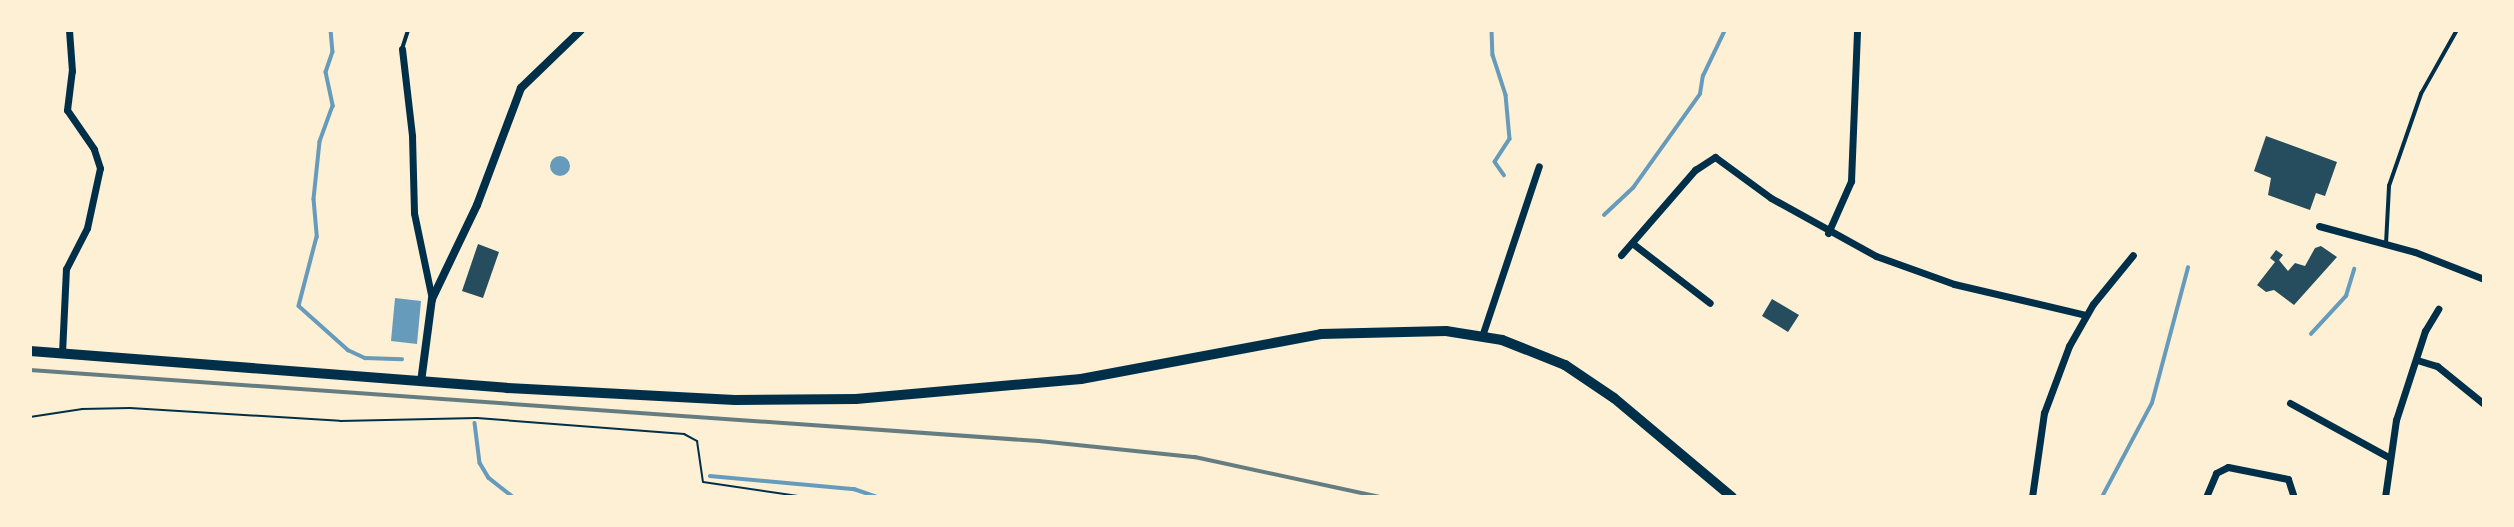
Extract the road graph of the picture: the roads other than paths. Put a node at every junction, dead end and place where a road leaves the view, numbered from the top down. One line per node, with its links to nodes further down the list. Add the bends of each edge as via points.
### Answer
1 (69, 30): 21 (street, via 72,71 67,110 94,149 100,168 87,228 66,269)
2 (408, 30): 6 (lane)
3 (581, 30): 15 (street, via 521,88 477,205)
4 (1857, 30): 9 (street, via 1851,181)
5 (2457, 30): 11 (lane, via 2421,94 2389,186)
6 (402, 49): 15 (street, via 412,136 414,213)
7 (1539, 166): 19 (street)
8 (2319, 226): 11 (street)
9 (1828, 233): 10 (street, via 1715,157 1695,170); 18 (street, via 1931,277)
10 (1632, 243): 12 (street); 16 (street)
11 (2386, 245): 14 (street)
12 (1621, 255)
13 (2133, 255): 18 (street)
14 (2484, 279)
15 (432, 299): 23 (street)
16 (1710, 303)
17 (2438, 309): 22 (street, via 2425,331)
18 (2086, 315): 28 (street, via 2047,404)
19 (1482, 336): 23 (main road, via 1418,329 1321,334 1123,373 903,398 723,399); 27 (main road, via 1542,354 1579,373)
20 (30, 351): 21 (main road)
21 (62, 353): 23 (main road)
22 (2417, 360): 25 (street, via 2437,366); 26 (street, via 2396,420)
23 (421, 382)
24 (2290, 403): 26 (street)
25 (2484, 404)
26 (2390, 458): 31 (street)
27 (1732, 497)
28 (2032, 497)
29 (2206, 497): 30 (street, via 2216,473 2234,467 2288,479)
30 (2294, 497)
31 (2385, 497)

